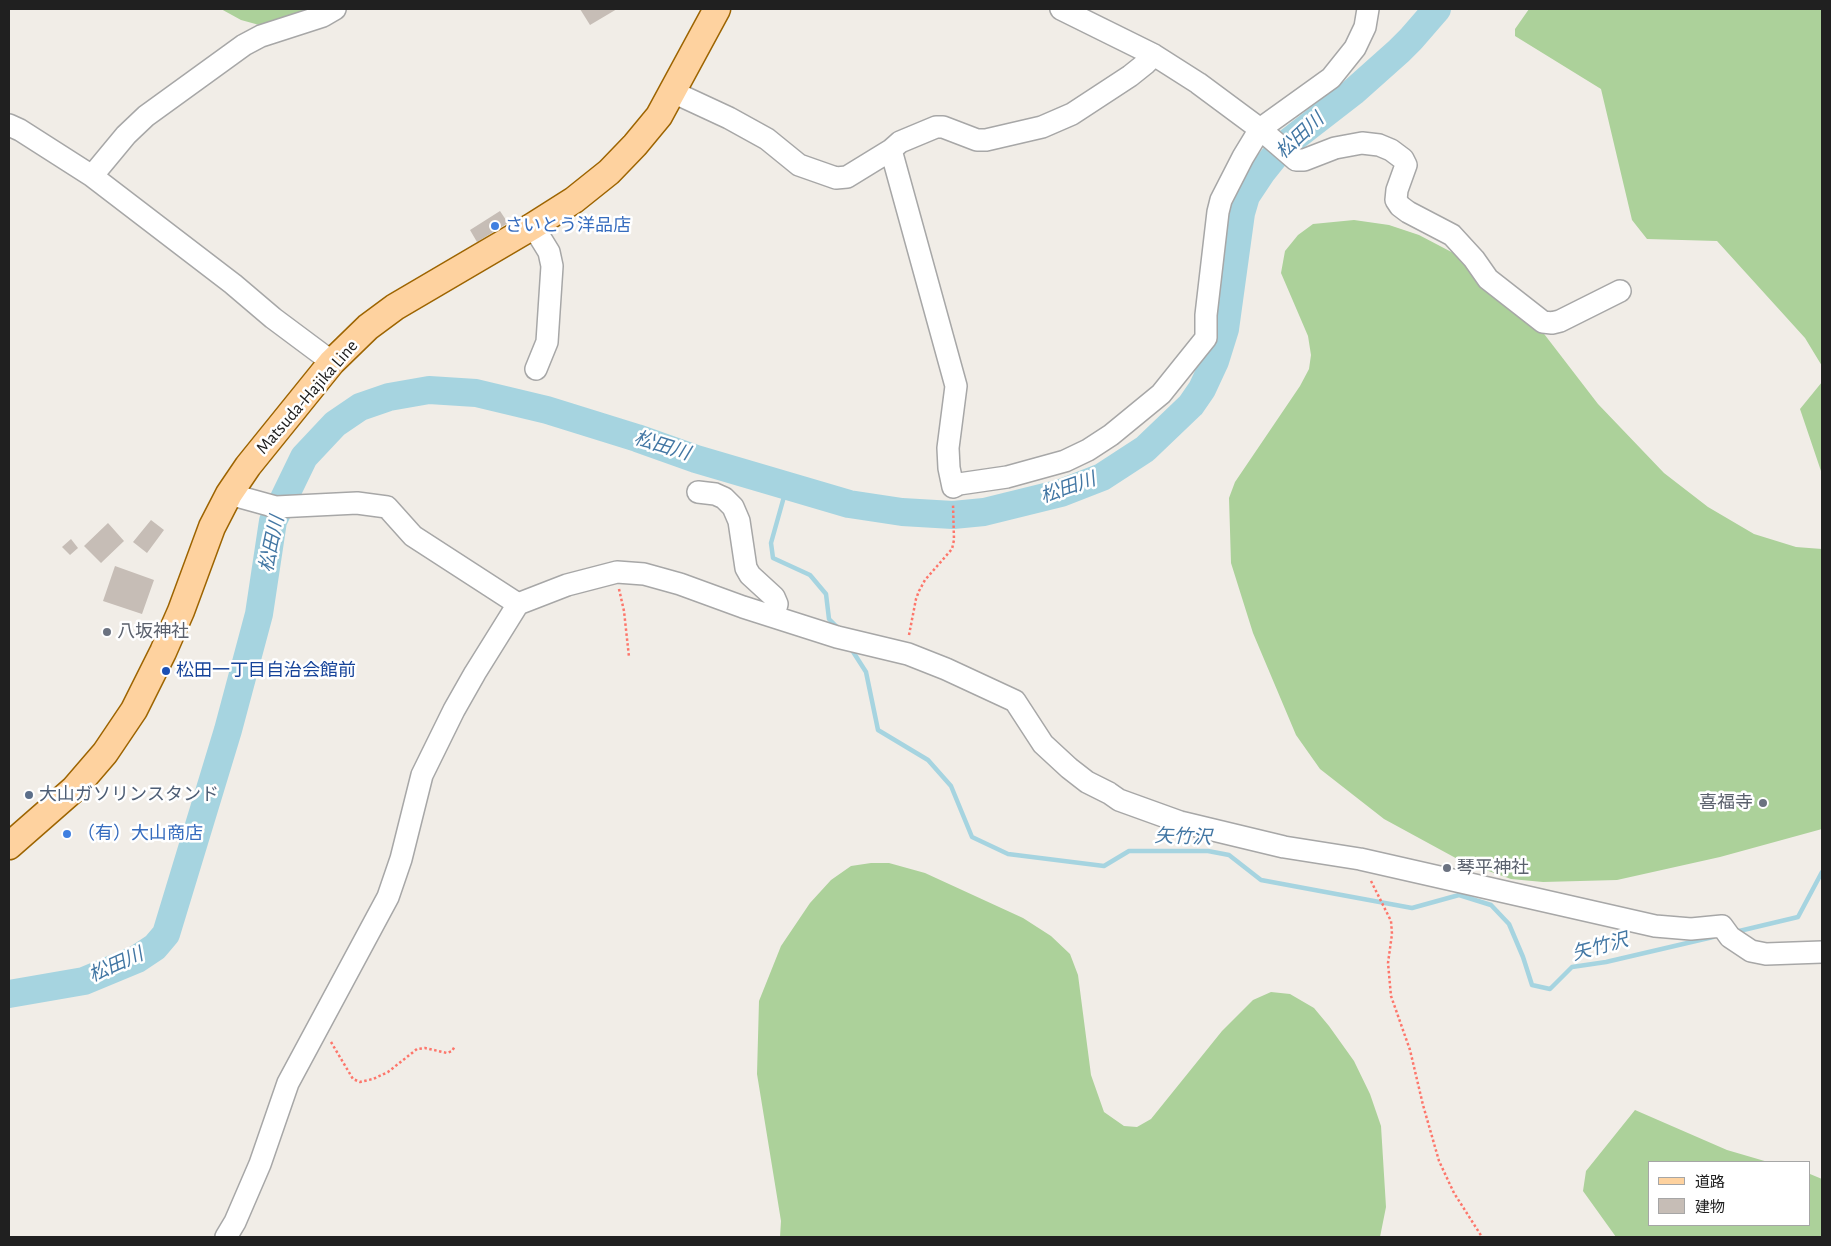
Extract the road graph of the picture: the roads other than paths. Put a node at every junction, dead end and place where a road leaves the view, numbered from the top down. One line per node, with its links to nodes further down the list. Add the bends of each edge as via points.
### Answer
1 (335, 9): 10 (street, via 244,45 146,116)
2 (717, 9): 6 (main road, Matsuda-Hajika Line)
3 (1061, 9): 5 (street)
4 (1368, 9): 8 (street, via 1365,27 1355,48 1331,78)
5 (1154, 55): 8 (street); 9 (street, via 1130,76 1072,114 1042,127 986,140 936,127 900,142)
6 (673, 92): 9 (street, via 767,139 799,165 836,178 847,177); 11 (main road, Matsuda-Hajika Line, via 659,116 609,172 574,200)
7 (9, 125): 10 (street)
8 (1262, 131): 9 (street, via 1221,200 1206,314 1206,338 1166,387 1111,435 1065,461 953,488 948,448 956,386); 12 (street, via 1299,161 1335,148 1369,142 1391,150 1406,165 1397,190 1396,200 1400,206 1452,235 1488,279 1543,322 1560,321)
9 (891, 150)
10 (92, 176): 13 (street)
11 (533, 226): 13 (main road, Matsuda-Hajika Line, via 396,308 368,327); 14 (street, via 549,252 552,266 547,342)
12 (1620, 291)
13 (332, 362): 16 (main road, Matsuda-Hajika Line)
14 (536, 369)
15 (698, 492): 18 (street, via 724,498 733,508 739,521 746,568 776,601)
16 (229, 494): 17 (street, via 276,507 357,503 387,508 413,536); 19 (main road, Matsuda-Hajika Line, via 212,527 182,610 134,710 106,753 74,789)
17 (518, 604): 18 (street, via 567,585 615,573 644,574); 21 (street, via 435,745 422,775 388,897 288,1083 260,1164)
18 (774, 616): 20 (street, via 837,637 908,654 1016,701 1043,744 1087,782 1118,800 1180,822 1655,926 1691,929 1722,926 1730,937 1751,951 1766,954)
19 (9, 846)
20 (1822, 952)
21 (226, 1237)

